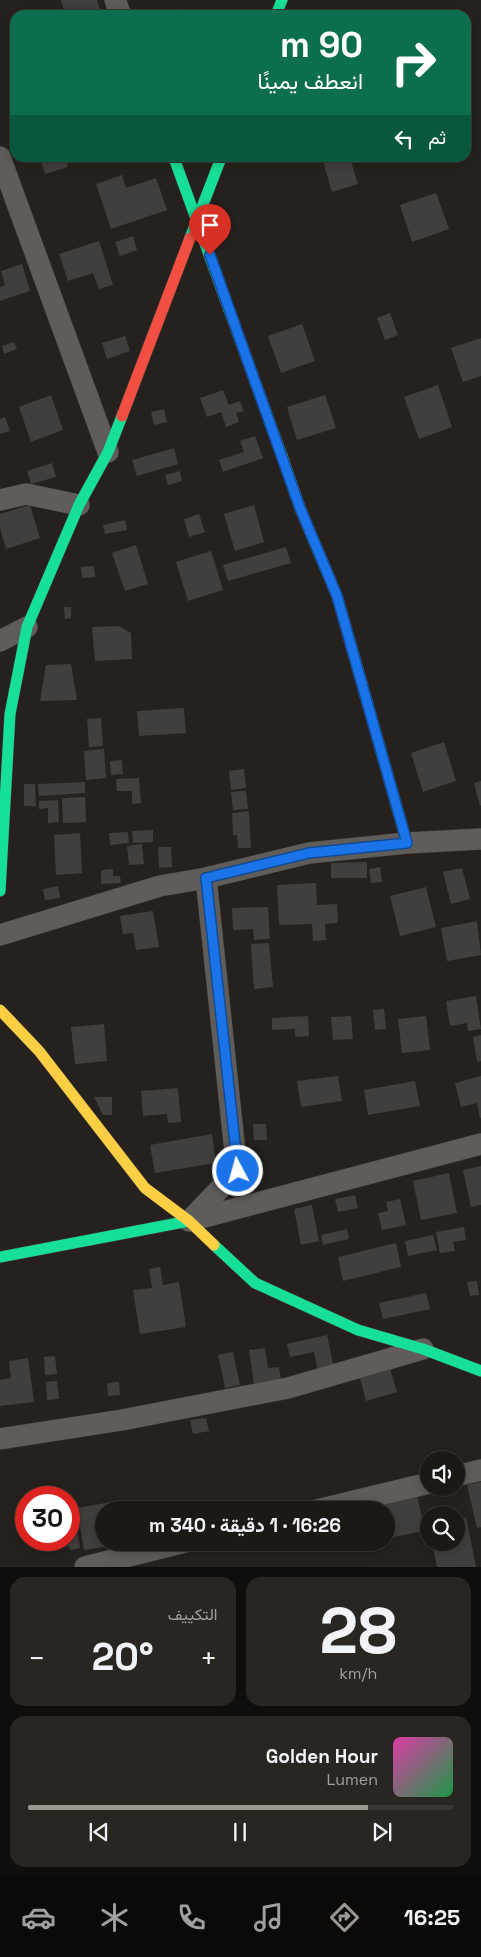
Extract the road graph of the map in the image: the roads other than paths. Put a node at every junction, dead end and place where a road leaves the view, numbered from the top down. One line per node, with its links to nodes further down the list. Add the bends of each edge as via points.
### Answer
1 (0, 158): 5 (street)
2 (175, 162): 4 (street)
3 (219, 162): 4 (street)
4 (197, 220): 5 (street); 11 (street, via 300,508 337,596)
5 (108, 452): 7 (street)
6 (0, 500): 7 (street, via 26,494)
7 (79, 505): 8 (street)
8 (27, 627): 9 (street); 13 (street, via 10,714)
9 (0, 641)
10 (481, 839): 11 (street)
11 (407, 843): 12 (street, via 309,853)
12 (206, 878): 14 (street, via 160,886); 17 (street, via 238,1171)
13 (0, 891)
14 (0, 935)
15 (0, 1010): 17 (street, via 39,1051 145,1188)
16 (481, 1144): 17 (street)
17 (189, 1221): 18 (street); 19 (street, via 255,1283 358,1330)
18 (0, 1256)
19 (423, 1349): 20 (street); 21 (street, via 288,1388 122,1420)
20 (481, 1371)
21 (0, 1439)
22 (481, 1470): 23 (street)
23 (465, 1474)
24 (420, 1485): 25 (street)
25 (354, 1501)
26 (149, 1551): 27 (street)
27 (85, 1567)

